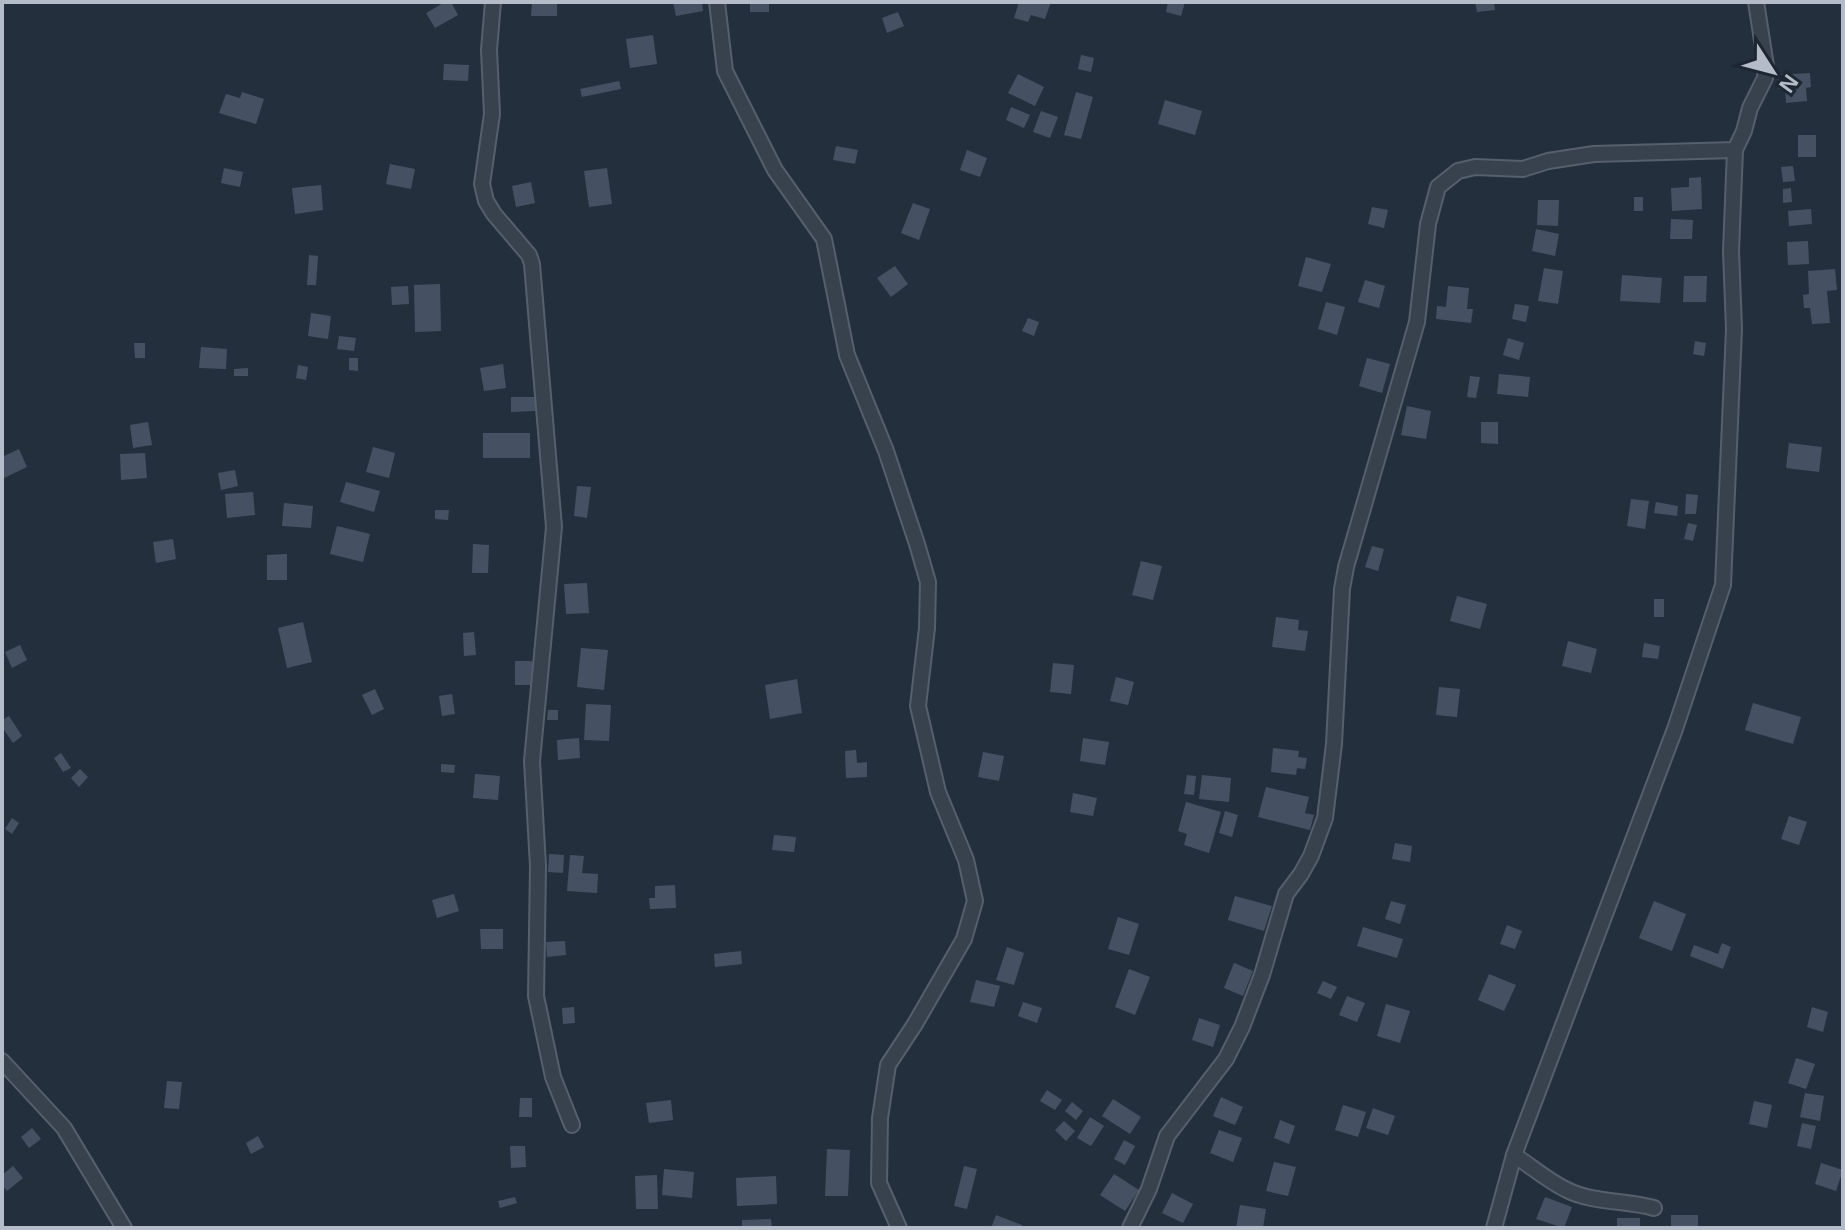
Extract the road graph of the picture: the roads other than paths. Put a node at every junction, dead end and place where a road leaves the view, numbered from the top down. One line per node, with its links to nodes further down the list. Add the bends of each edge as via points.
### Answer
1 (493, 2): 6 (street, via 492,114 482,184 494,214 532,264 553,500 532,761 538,866 536,996 553,1077)
2 (717, 2): 10 (street, via 725,71 775,170 824,239 847,355 886,451 928,582 918,706 938,792 966,860 975,901 964,939 888,1065 879,1183)
3 (1756, 2): 4 (street, via 1765,78)
4 (1735, 150): 7 (street, via 1723,585 1680,716); 11 (street, via 1608,153 1523,169 1475,167 1458,171 1438,187 1428,224 1417,322 1346,567 1325,818 1311,856 1286,894 1242,1027 1226,1059 1167,1136)
5 (2, 1061): 9 (street, via 64,1128)
6 (572, 1125)
7 (1514, 1155): 8 (street, via 1568,1191); 12 (street)
8 (1654, 1208)
9 (124, 1228)
10 (899, 1228)
11 (1130, 1228)
12 (1494, 1228)

